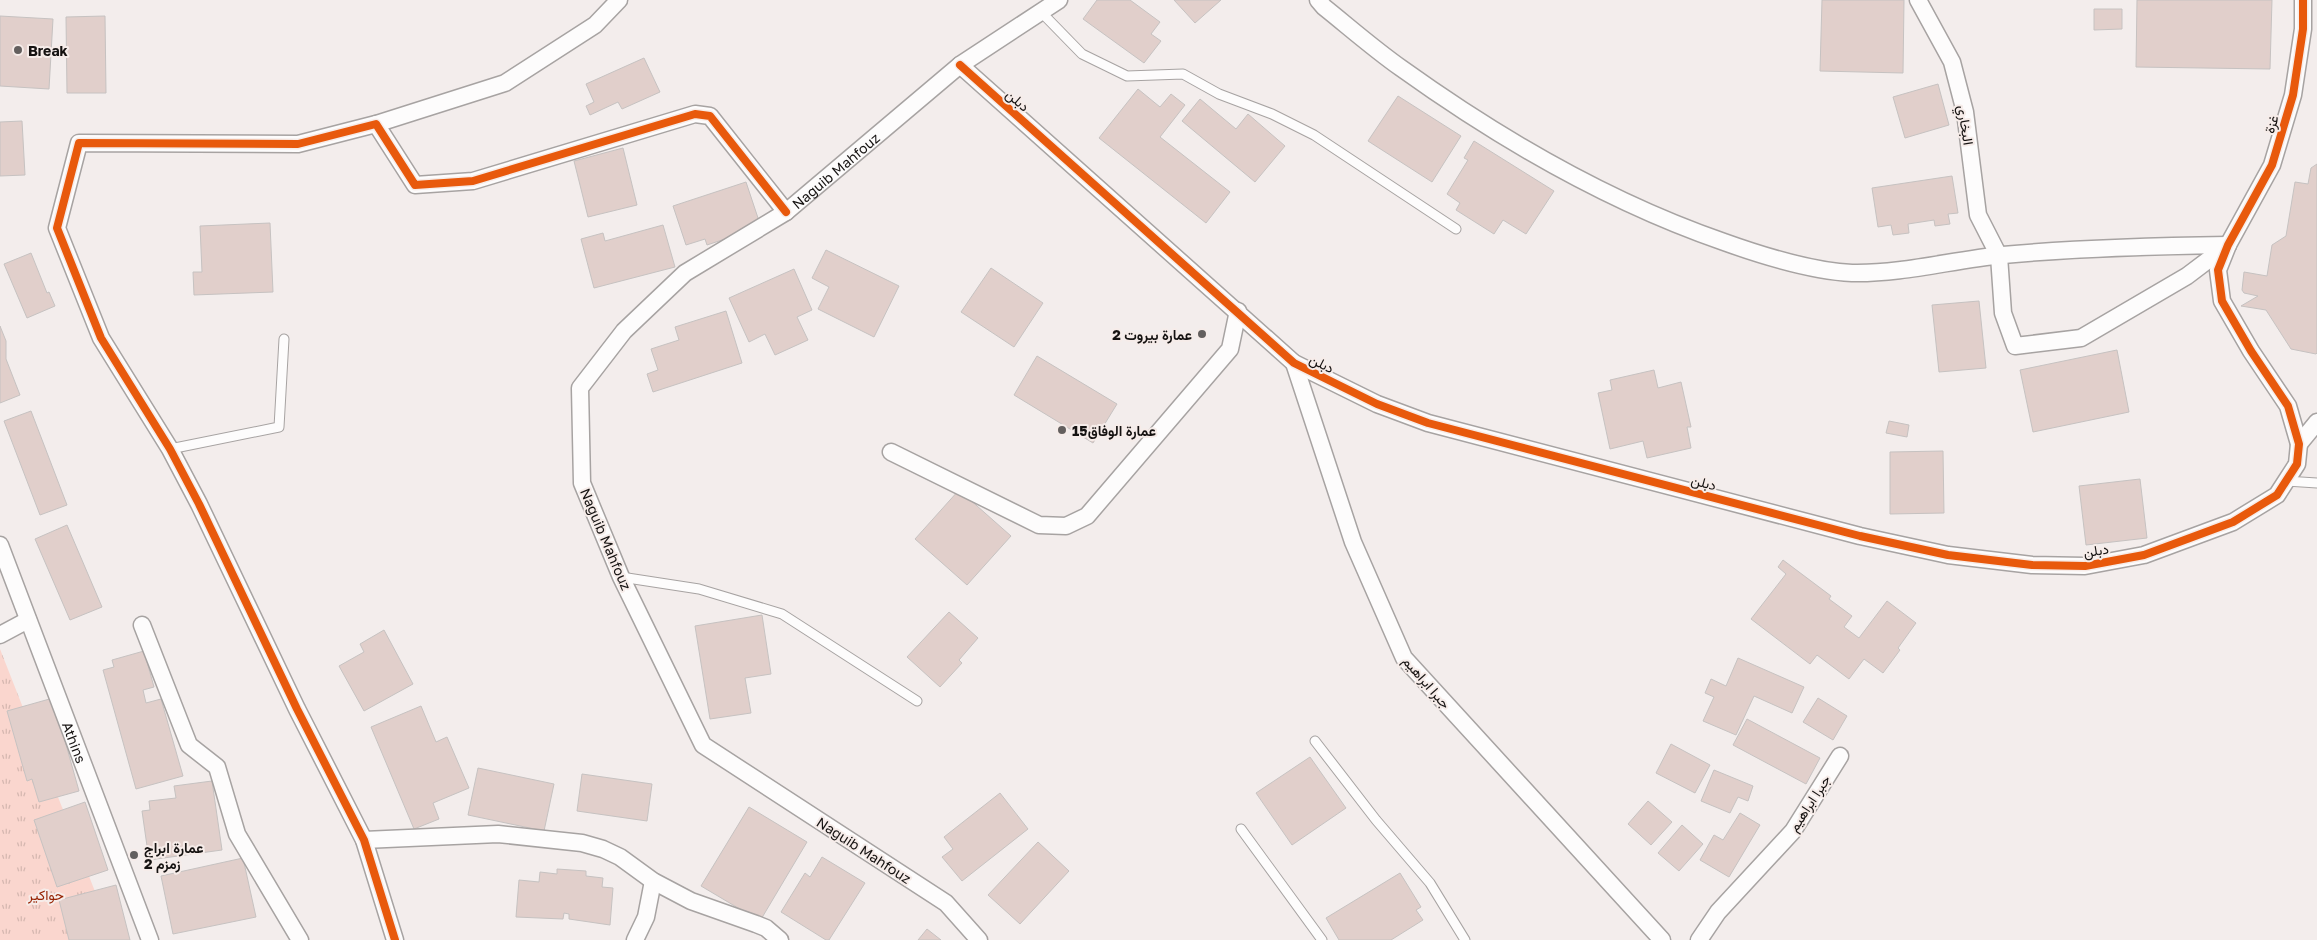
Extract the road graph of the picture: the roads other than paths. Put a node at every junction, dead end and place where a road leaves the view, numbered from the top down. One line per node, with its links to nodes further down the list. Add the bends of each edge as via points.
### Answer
1 (619, 0): 8 (street, via 595,25 505,84)
2 (1059, 0): 6 (street, Naguib Mahfouz)
3 (1318, 0): 12 (street, via 1400,68 1508,140 1685,229 1775,260 1850,273 1899,271)
4 (1918, 0): 12 (street, البخاري, via 1952,62 1965,112 1978,215)
5 (2303, 0): 11 (street, غزة, via 2303,29 2294,95 2275,156)
6 (1041, 12): 7 (street, Naguib Mahfouz); 10 (lane, via 1082,54 1127,76 1183,74 1219,94 1272,114 1314,135)
7 (960, 65): 9 (street, Naguib Mahfouz); 13 (street, دبلن)
8 (376, 124): 9 (street, via 415,185 473,182 695,114 710,116); 18 (street, via 298,144 79,143 57,228 101,338)
9 (786, 212): 23 (street, Naguib Mahfouz, via 685,273 624,331 580,388 582,483)
10 (1456, 229)
11 (2228, 245): 12 (street, via 2075,248); 12 (street, via 2187,276 2080,338 2015,346 2003,313); 17 (street, دبلن, via 2218,270 2222,302 2288,406)
12 (1999, 256)
13 (1238, 311): 15 (street, دبلن); 19 (street, via 1230,349 1087,516 1066,526 1039,524)
14 (284, 339): 18 (lane, via 279,427)
15 (1294, 363): 20 (street, دبلن, via 1377,404 1428,423 1860,536 1948,554 2032,565 2085,566 2144,555 2233,522 2276,495); 41 (street, جبرا ابراهيم, via 1353,542 1404,658)
16 (2317, 422): 17 (street)
17 (2299, 444): 20 (street, دبلن, via 2297,464)
18 (170, 449): 31 (street)
19 (890, 452)
20 (2285, 481): 21 (lane)
21 (2317, 483)
22 (0, 545): 24 (street, Athins)
23 (621, 577): 27 (lane, via 699,589 782,614); 38 (street, Naguib Mahfouz, via 703,745 946,903)
24 (28, 620): 26 (street); 33 (street, Athins)
25 (142, 625): 34 (street, via 190,745 217,767 237,834)
26 (0, 635)
27 (917, 701)
28 (1315, 741): 40 (lane, via 1376,820 1430,882)
29 (1840, 756): 42 (street, جبرا ابراهيم, via 1793,831 1718,912)
30 (1241, 829): 39 (lane)
31 (364, 840): 32 (street, via 498,834 582,843 620,857); 35 (street)
32 (653, 881): 36 (street, via 646,917); 37 (street, via 691,901 766,928)
33 (150, 940)
34 (300, 940)
35 (395, 940)
36 (635, 940)
37 (780, 940)
38 (979, 940)
39 (1322, 940)
40 (1465, 940)
41 (1662, 940)
42 (1698, 940)

